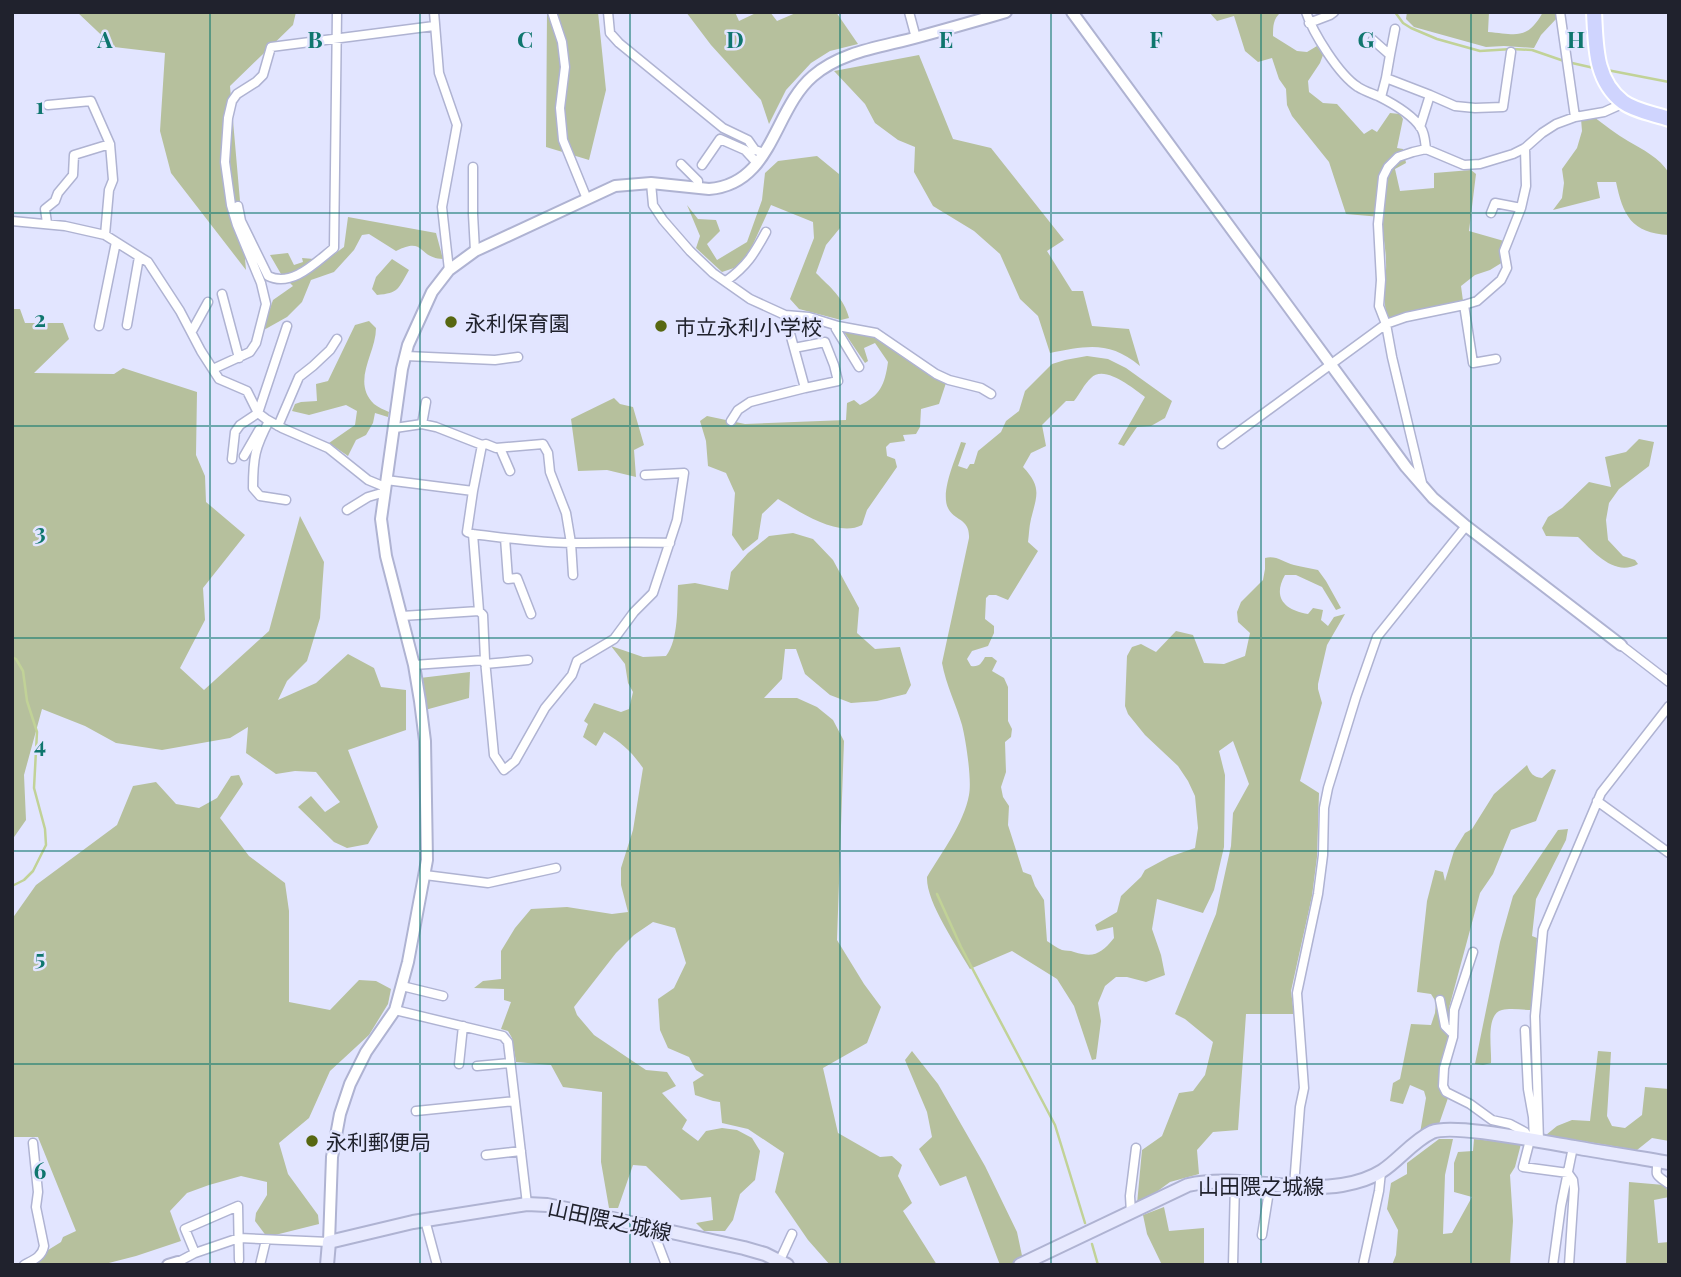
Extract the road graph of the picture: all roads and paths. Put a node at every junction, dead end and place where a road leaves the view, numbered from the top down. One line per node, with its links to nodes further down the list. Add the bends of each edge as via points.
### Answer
1 (337, 12): 16 (street)
2 (434, 12): 13 (street)
3 (552, 12): 38 (street, via 565,67 560,108 563,140)
4 (608, 12): 31 (street, via 610,33 620,43 723,128 748,139 755,150)
5 (909, 12): 15 (street)
6 (1006, 12): 15 (street)
7 (1072, 12): 68 (street)
8 (1306, 12): 12 (street)
9 (1334, 12): 12 (street)
10 (1560, 12): 25 (street)
11 (1594, 12): 23 (main road, via 1598,65)
12 (1309, 23): 22 (street, via 1347,77 1357,87)
13 (434, 26): 16 (street); 49 (street, via 439,73 457,125 442,207)
14 (1395, 29): 19 (street)
15 (916, 38): 31 (street, via 855,53 812,76)
16 (337, 40): 39 (street, via 334,248 294,278 271,279); 66 (street, via 271,47 263,75 232,102 225,162 231,205 266,304 256,343)
17 (1373, 40): 19 (street)
18 (1511, 52): 21 (street, via 1503,107 1455,106)
19 (1390, 55): 20 (street)
20 (1385, 78): 21 (street); 22 (street)
21 (1430, 95): 27 (street)
22 (1381, 97): 27 (street)
23 (1624, 103): 25 (street); 26 (main road)
24 (48, 105): 28 (street, via 90,101)
25 (1575, 117): 29 (street, via 1542,132)
26 (1669, 119)
27 (1420, 127): 30 (street)
28 (110, 144): 43 (street, via 74,155 73,174 45,209); 45 (street, via 113,180 108,190)
29 (1525, 148): 30 (street, via 1464,165); 40 (street, via 1526,186)
30 (1426, 149): 55 (street, via 1398,158 1383,177 1378,224 1380,306)
31 (764, 153): 32 (street)
32 (757, 163): 34 (street, via 744,150 720,139); 37 (street, via 728,186)
33 (681, 164): 37 (street, via 698,181)
34 (702, 165)
35 (473, 167): 47 (street)
36 (652, 183): 37 (street); 38 (street, via 615,187); 50 (street, via 653,205 663,220)
37 (698, 188)
38 (587, 199): 47 (street)
39 (238, 206)
40 (1521, 208): 41 (street, via 1495,203); 53 (street, via 1504,251 1507,268 1501,280 1477,301)
41 (1491, 213)
42 (12, 221): 43 (street)
43 (47, 223): 45 (street)
44 (766, 232): 50 (street, via 742,270)
45 (105, 235): 46 (street)
46 (116, 242): 48 (street); 57 (street)
47 (475, 251): 49 (street)
48 (139, 257): 56 (street); 60 (street, via 148,262)
49 (449, 270): 64 (street, via 432,292)
50 (726, 281): 54 (street, via 750,299)
51 (222, 294): 66 (street)
52 (208, 302): 60 (street)
53 (1464, 305): 55 (street); 67 (street, via 1473,363)
54 (785, 314): 59 (street); 63 (street)
55 (1386, 324): 68 (street); 88 (street)
56 (127, 325)
57 (99, 326)
58 (287, 326): 74 (street)
59 (837, 328): 62 (street); 69 (street); 72 (street, via 876,333 936,374)
60 (192, 331): 70 (street)
61 (337, 339): 78 (street, via 299,377)
62 (825, 341): 63 (street); 71 (street, via 838,382)
63 (794, 348): 71 (street)
64 (406, 356): 65 (street); 79 (street)
65 (518, 357)
66 (239, 358): 70 (street)
67 (1496, 359)
68 (1331, 363): 80 (street); 88 (street)
69 (859, 367)
70 (213, 369): 74 (street, via 219,379 247,391)
71 (806, 388): 76 (street, via 750,402)
72 (991, 394)
73 (426, 402): 77 (street)
74 (258, 413): 75 (street); 84 (street, via 236,432)
75 (268, 420): 78 (street); 83 (street); 90 (street, via 253,462 253,488 260,496)
76 (731, 421)
77 (422, 424): 79 (street); 81 (street)
78 (278, 426): 87 (street, via 328,448 368,480)
79 (395, 428): 87 (street)
80 (1222, 444)
81 (482, 445): 82 (street); 89 (street)
82 (500, 448): 85 (street); 95 (street, via 543,444)
83 (244, 456)
84 (232, 459)
85 (510, 471)
86 (645, 475): 96 (street, via 684,473)
87 (385, 486): 89 (street); 91 (street); 100 (street, via 381,519)
88 (1423, 486): 92 (street)
89 (473, 491): 93 (street, via 467,532)
90 (286, 500)
91 (347, 510)
92 (1466, 526): 101 (street); 136 (street, via 1377,637 1328,788 1318,894 1297,993 1304,1088)
93 (474, 534): 94 (street); 98 (street)
94 (505, 538): 95 (street); 99 (street, via 508,579 517,578)
95 (571, 543): 96 (street); 97 (street)
96 (670, 543): 103 (street, via 653,593 614,639 577,661 515,761 504,770 494,755)
97 (573, 575)
98 (479, 611): 100 (street); 103 (street, via 483,615)
99 (531, 614)
100 (402, 616): 104 (street)
101 (1621, 645): 105 (street)
102 (528, 660): 103 (street)
103 (485, 662): 104 (street)
104 (414, 665): 110 (street, via 425,741)
105 (1669, 682)
106 (1669, 706): 107 (street)
107 (1597, 801): 108 (street); 124 (street, via 1543,930 1535,1016)
108 (1669, 853)
109 (556, 868): 110 (street, via 488,883)
110 (425, 876): 112 (street)
111 (1473, 952): 118 (street, via 1454,1010)
112 (402, 986): 113 (street); 115 (street)
113 (443, 996)
114 (1440, 1000): 118 (street, via 1446,1026)
115 (396, 1010): 116 (street); 145 (street, via 366,1052 340,1114 332,1157)
116 (463, 1026): 119 (street); 120 (street, via 503,1036)
117 (1525, 1030): 124 (street)
118 (1453, 1034): 124 (street, via 1444,1068 1446,1092)
119 (459, 1063)
120 (510, 1063): 121 (street); 122 (street)
121 (477, 1066)
122 (515, 1101): 123 (street); 128 (street)
123 (416, 1111)
124 (1535, 1140): 126 (main road, 山田隈之城線); 131 (main road, 山田隈之城線, via 1460,1130 1433,1132); 132 (street, via 1523,1167)
125 (33, 1143): 150 (street, via 36,1207 44,1246 38,1257)
126 (1573, 1147): 130 (main road, 山田隈之城線); 132 (street)
127 (1136, 1148): 138 (street)
128 (521, 1151): 129 (street); 137 (street)
129 (486, 1155)
130 (1664, 1162): 134 (street, via 1656,1174)
131 (1381, 1172): 136 (main road, 山田隈之城線, via 1344,1185); 157 (street)
132 (1568, 1173): 158 (street); 159 (street, via 1574,1189)
133 (1235, 1183): 135 (main road, 山田隈之城線); 138 (main road, 山田隈之城線, via 1188,1185); 156 (street)
134 (1669, 1184)
135 (1270, 1185): 136 (main road, 山田隈之城線); 142 (street)
136 (1294, 1186)
137 (527, 1204): 139 (main road, 山田隈之城線); 140 (main road, 山田隈之城線)
138 (1131, 1213): 155 (main road, 山田隈之城線)
139 (425, 1220): 145 (main road, 山田隈之城線); 153 (street)
140 (652, 1228): 148 (main road, 山田隈之城線, via 744,1248); 154 (street)
141 (792, 1234): 148 (street)
142 (1262, 1236)
143 (239, 1238): 144 (street); 146 (street); 146 (street, via 238,1206 186,1229); 147 (street)
144 (266, 1240): 145 (street); 151 (street)
145 (329, 1242): 152 (main road)
146 (195, 1253): 149 (street)
147 (239, 1260)
148 (784, 1262)
149 (173, 1264)
150 (24, 1265)
151 (260, 1265)
152 (327, 1265)
153 (437, 1265)
154 (666, 1265)
155 (1020, 1265)
156 (1233, 1265)
157 (1363, 1265)
158 (1553, 1265)
159 (1569, 1265)

